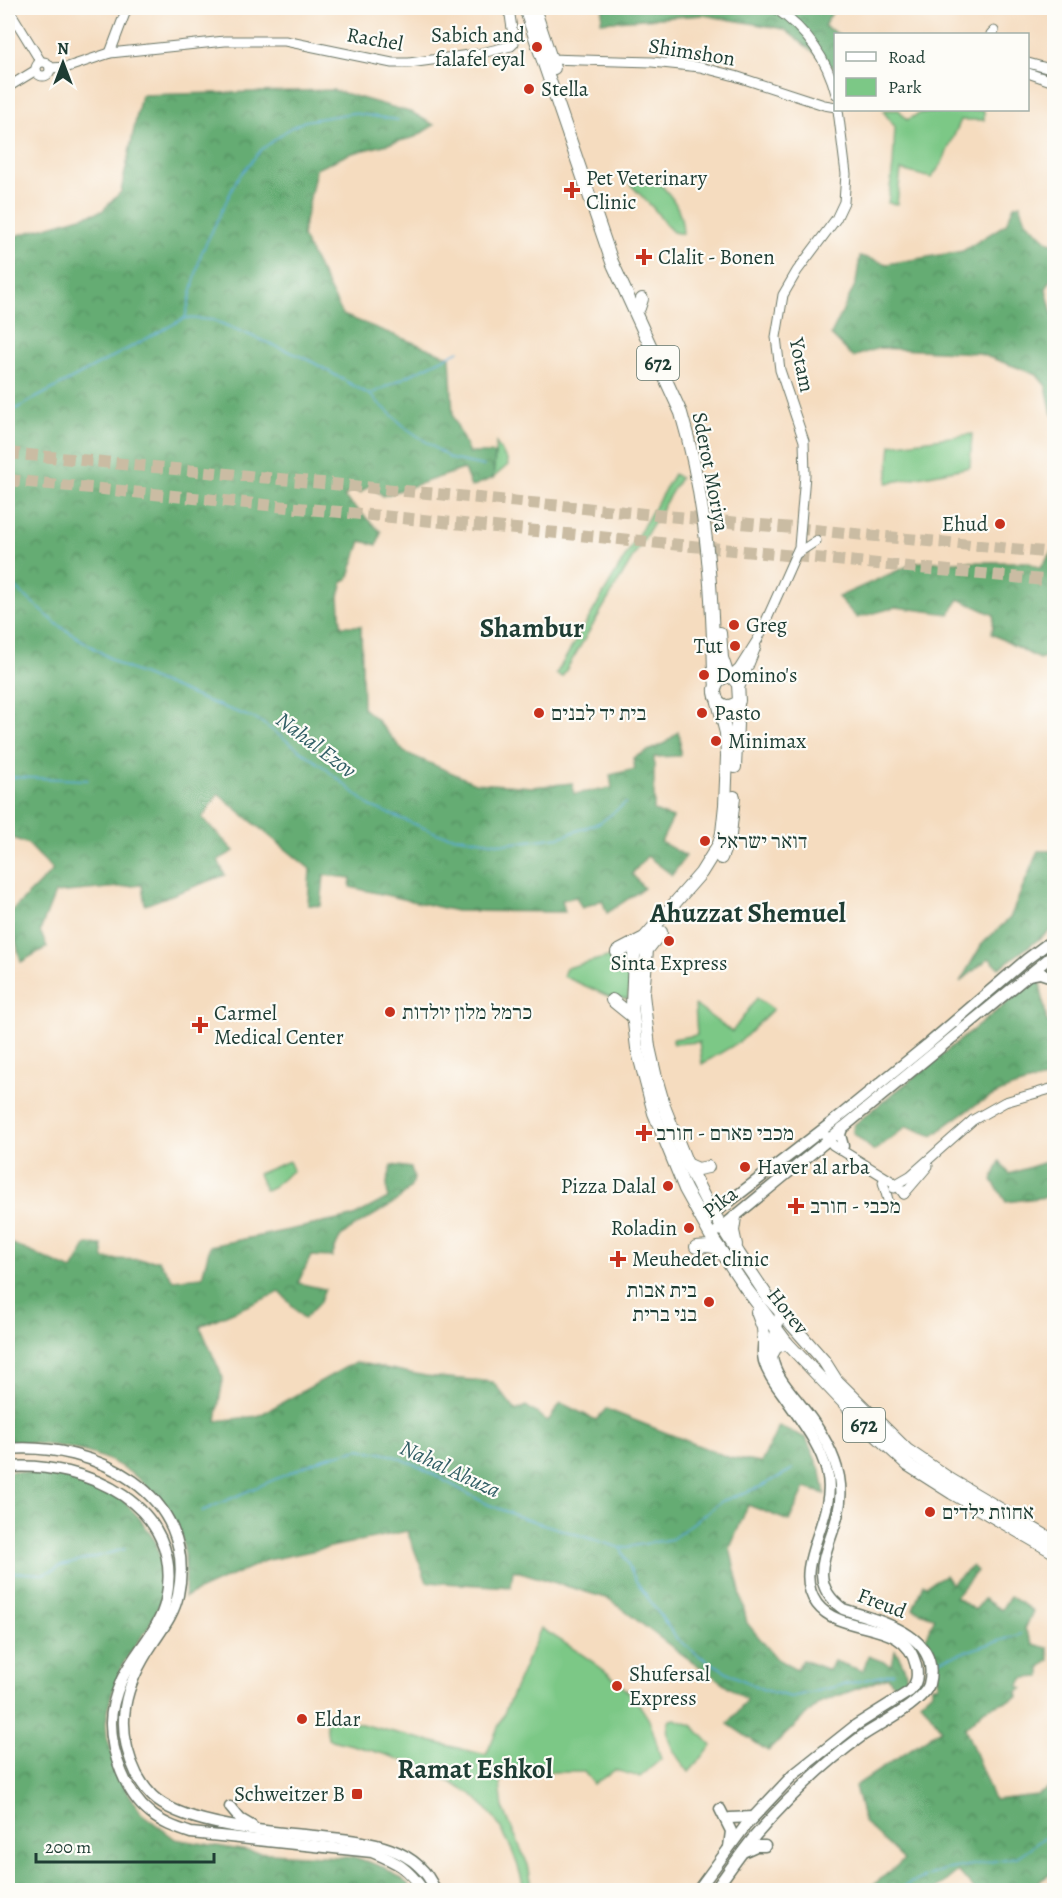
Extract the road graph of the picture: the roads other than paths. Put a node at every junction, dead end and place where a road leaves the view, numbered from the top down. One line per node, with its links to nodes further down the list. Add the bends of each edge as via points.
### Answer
1 (127, 8): 7 (street)
2 (505, 8): 6 (street)
3 (529, 8): 6 (street, via 514,16); 8 (main road, Sderot Moriya / 672)
4 (775, 8): 15 (street, via 798,26 821,56)
5 (8, 9): 10 (street)
6 (511, 23): 7 (street, Rachel, via 514,43 507,48 409,63 285,41 225,41)
7 (110, 52): 10 (street, Rachel, via 68,67 50,68 43,77 38,75)
8 (546, 58): 17 (street, Shimshon, via 700,67); 27 (main road, Sderot Moriya / 672, via 616,257 680,394 698,447 712,524 722,652); 28 (main road, Sderot Moriya / 672, via 612,262 688,435 710,574)
9 (1029, 63): 11 (street)
10 (38, 66): 14 (street)
11 (1054, 70)
12 (1029, 73): 13 (street)
13 (1054, 82)
14 (8, 87)
15 (834, 90)
16 (834, 100): 17 (street)
17 (824, 105): 18 (street, Shimshon); 21 (street, via 836,113)
18 (834, 107)
19 (838, 111): 21 (street, Yotam)
20 (846, 111): 21 (street)
21 (840, 122): 22 (street, Yotam, via 846,174 844,202 783,295 776,337 780,370 804,441)
22 (800, 538): 24 (street, Yotam); 25 (street, Yotam)
23 (816, 541): 24 (street)
24 (796, 554): 25 (street, Yotam)
25 (787, 571): 26 (street, Yotam)
26 (758, 639): 27 (street, Yotam); 29 (street, Yotam)
27 (730, 676): 28 (main road); 29 (main road, 672)
28 (716, 685): 30 (main road, 672)
29 (739, 689): 31 (main road, 672)
30 (718, 702): 31 (main road); 32 (main road, 672, via 728,756 719,844 701,873)
31 (738, 702): 45 (main road, Horev / 672, via 733,816 728,844 708,877 649,946 646,956 645,1017 656,1078)
32 (646, 937): 34 (main road); 39 (main road, Horev / 672, via 634,955)
33 (1054, 939): 42 (main road, Pika)
34 (617, 952)
35 (1054, 954): 36 (main road, Pika)
36 (1028, 975): 37 (main road); 41 (main road, Pika)
37 (1052, 977)
38 (612, 1000): 39 (main road)
39 (633, 1017): 50 (main road, Horev / 672, via 647,1091)
40 (1054, 1088): 44 (street, via 1005,1102 973,1120)
41 (842, 1128): 42 (main road, Pika); 43 (main road, via 840,1135)
42 (827, 1135): 43 (street); 52 (main road, Pika); 54 (main road, Pika)
43 (846, 1151): 47 (street)
44 (939, 1152): 49 (street); 49 (street, via 904,1194)
45 (687, 1164): 46 (main road); 53 (main road, Horev / 672)
46 (708, 1167)
47 (868, 1168): 48 (street); 49 (street)
48 (883, 1182): 49 (street); 51 (street)
49 (895, 1186)
50 (685, 1189): 53 (main road); 56 (main road, Horev / 672)
51 (888, 1200)
52 (727, 1204): 53 (main road)
53 (710, 1212): 55 (main road, Horev / 672); 56 (main road, Pika)
54 (735, 1217): 55 (main road, Pika); 59 (main road)
55 (722, 1227): 56 (main road, Pika); 59 (main road, Horev / 672)
56 (711, 1236): 58 (main road, Horev / 672)
57 (696, 1247): 58 (main road)
58 (720, 1248): 60 (main road, Horev / 672)
59 (739, 1254): 61 (main road, Horev / 672, via 769,1299)
60 (745, 1287): 61 (main road, Horev / 672); 62 (main road, via 762,1324)
61 (777, 1322): 62 (main road, Freud, via 767,1330); 63 (main road, Horev / 672); 64 (main road); 67 (main road, 672, via 907,1450)
62 (764, 1340): 71 (main road, Freud, via 764,1363 770,1376 808,1430 828,1472 829,1501 809,1569 809,1586 816,1602 830,1614 904,1642 916,1663 917,1679 910,1691 856,1725 793,1775)
63 (787, 1343): 64 (main road, via 776,1347); 68 (main road, Horev / 672, via 908,1465)
64 (772, 1354): 76 (main road, Freud, via 779,1375 823,1436 837,1468 839,1507 822,1565 823,1588 843,1609 906,1632 925,1652 930,1677 922,1695 862,1736 801,1786)
65 (8, 1449): 73 (main road, via 53,1450 109,1466 143,1488 166,1519 180,1554 178,1597 165,1627 140,1662 126,1696 127,1746 137,1773 156,1799 182,1813)
66 (8, 1467): 77 (main road, via 52,1468 104,1483 135,1503 156,1531 168,1562 166,1601 118,1690 111,1722 128,1783 148,1812 178,1829 212,1836 372,1852 411,1872)
67 (1054, 1540)
68 (1054, 1552)
69 (230, 1807): 73 (main road, via 240,1819)
70 (720, 1809): 75 (main road, via 731,1830)
71 (753, 1817): 72 (main road); 75 (main road, Freud)
72 (730, 1818)
73 (258, 1829): 78 (main road, via 370,1842 410,1859)
74 (765, 1846): 76 (main road)
75 (728, 1850): 79 (main road, Freud)
76 (742, 1853): 80 (main road, Freud)
77 (423, 1890)
78 (435, 1890)
79 (698, 1890)
80 (715, 1890)

